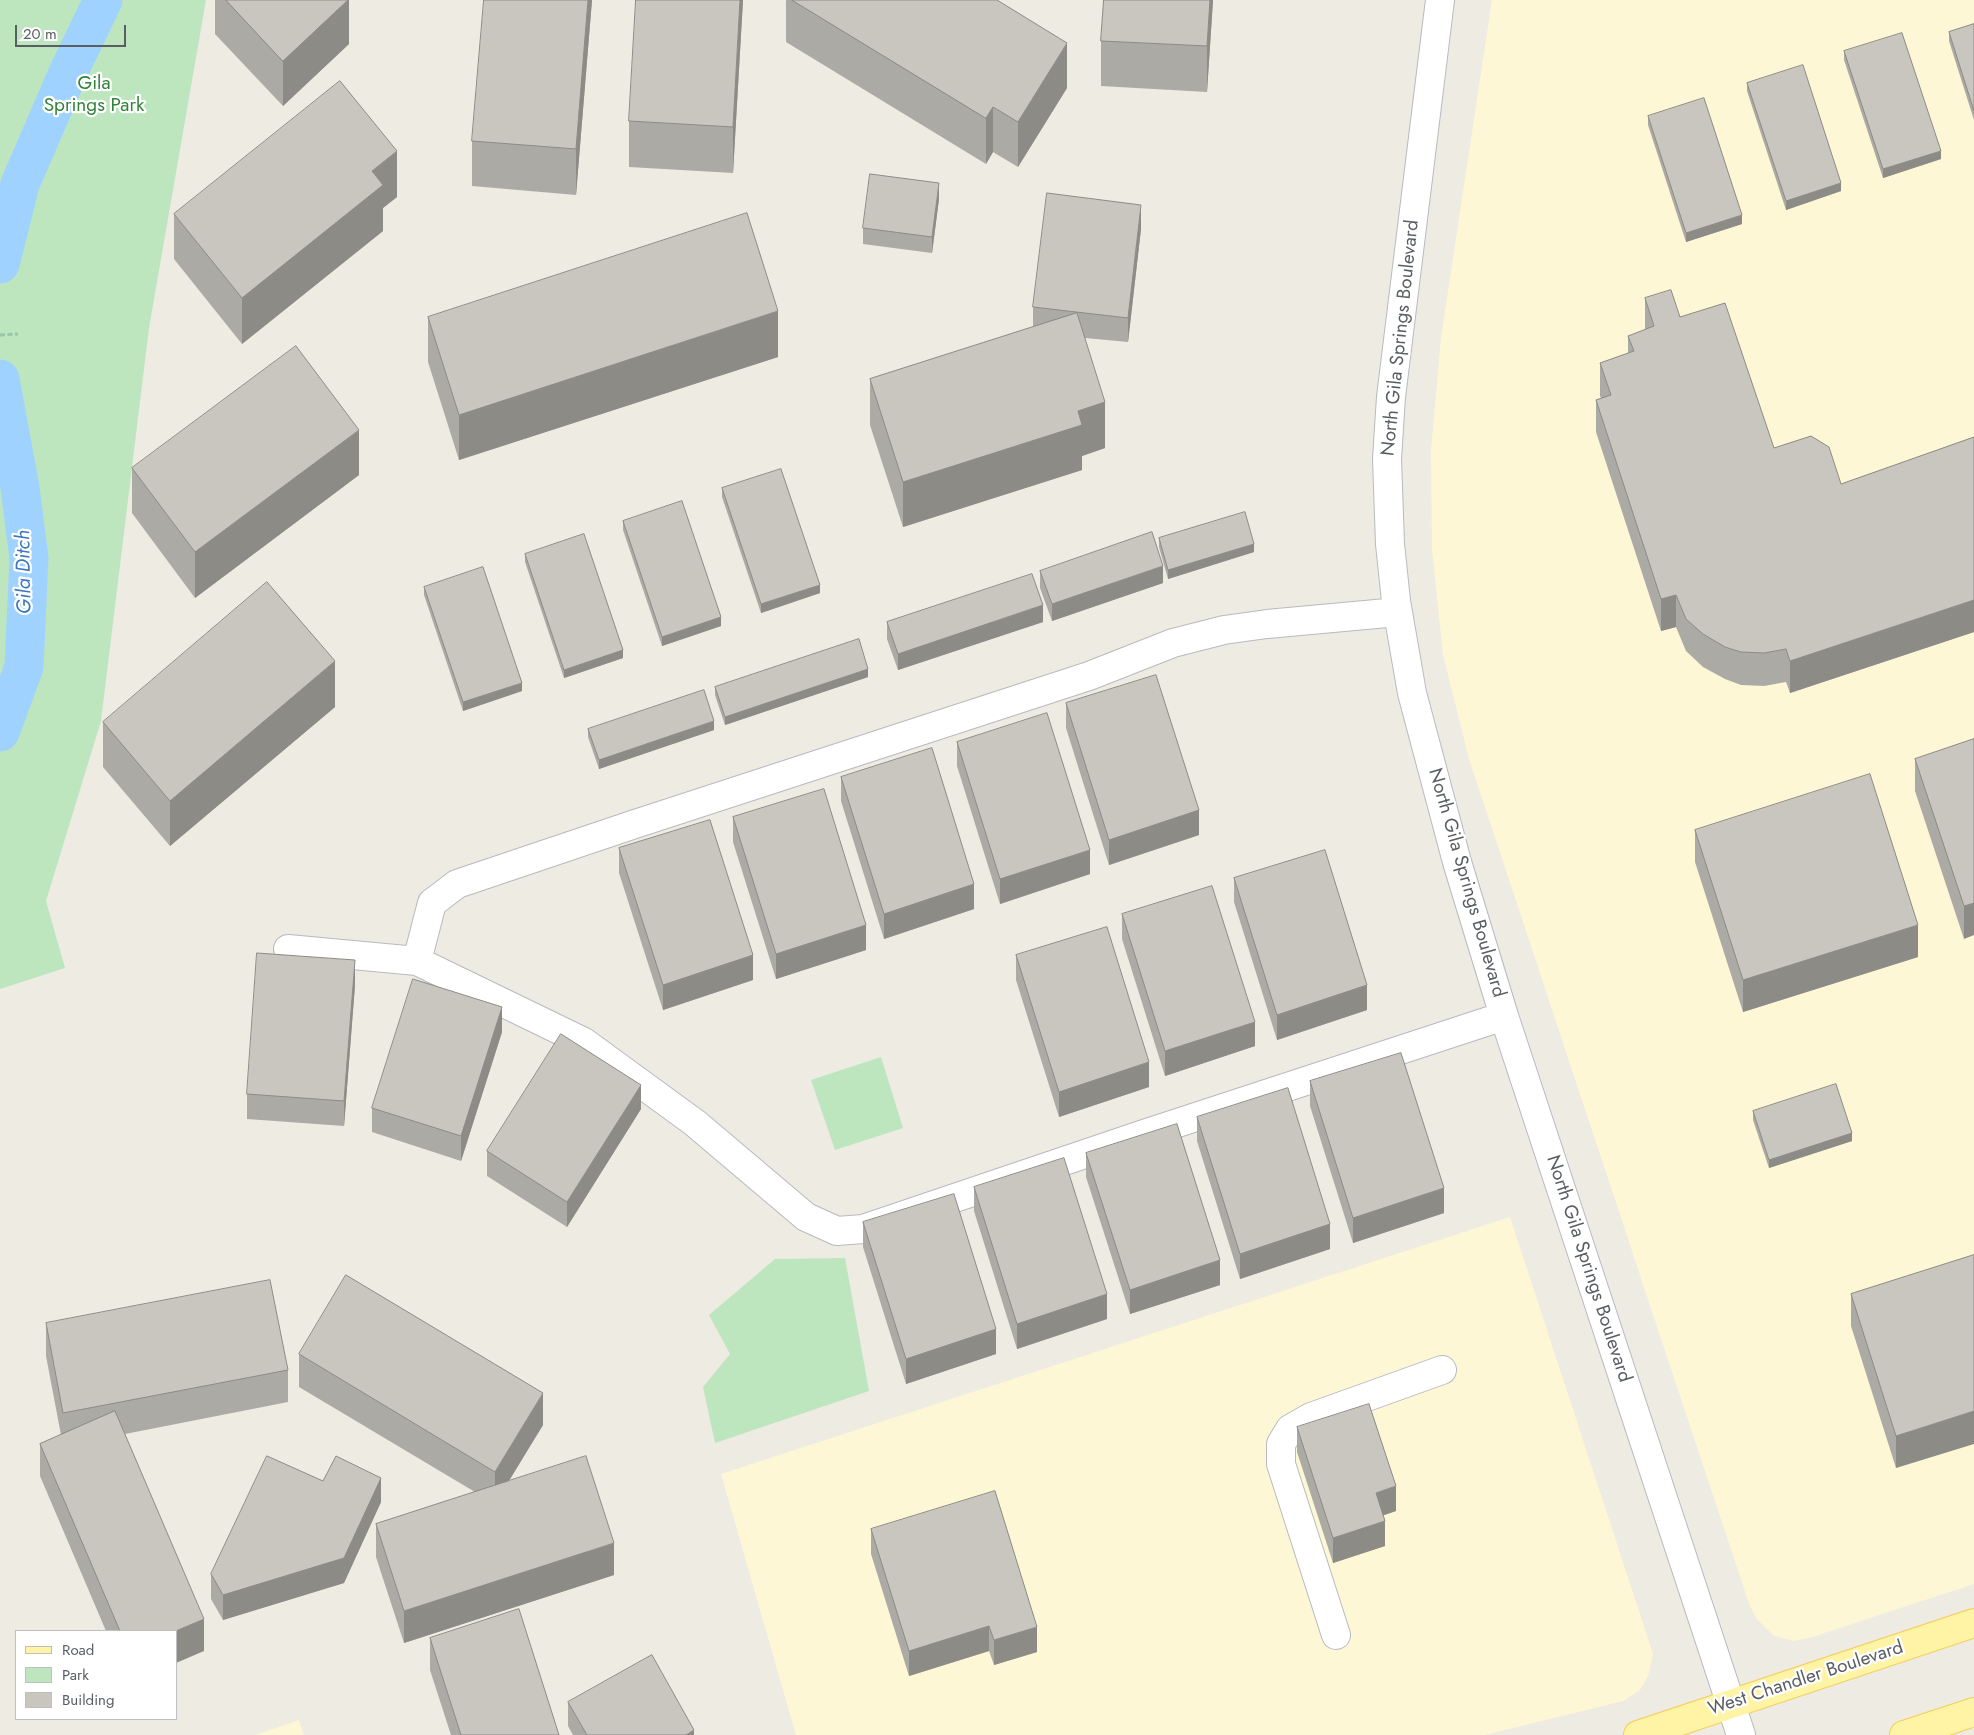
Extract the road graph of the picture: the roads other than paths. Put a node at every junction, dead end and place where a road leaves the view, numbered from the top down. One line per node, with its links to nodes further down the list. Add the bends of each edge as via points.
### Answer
1 (1440, 0): 2 (street, North Gila Springs Boulevard, via 1391,397 1388,506)
2 (1398, 612): 4 (street, via 1267,624 1224,630 1173,643 1090,676 456,884 432,903); 5 (street, North Gila Springs Boulevard, via 1412,693 1457,862)
3 (288, 949): 4 (street)
4 (417, 961): 5 (street, via 584,1042 695,1123 806,1217 837,1230 862,1229)
5 (1504, 1016): 9 (street, North Gila Springs Boulevard)
6 (1442, 1370): 8 (street, via 1310,1417 1290,1429 1280,1444 1281,1464)
7 (1974, 1623): 9 (main road, West Chandler Boulevard)
8 (1336, 1635)
9 (1731, 1704): 11 (main road, West Chandler Boulevard); 12 (street, North Gila Springs Boulevard)
10 (1974, 1712): 13 (main road)
11 (1638, 1735)
12 (1741, 1735)
13 (1904, 1735)

